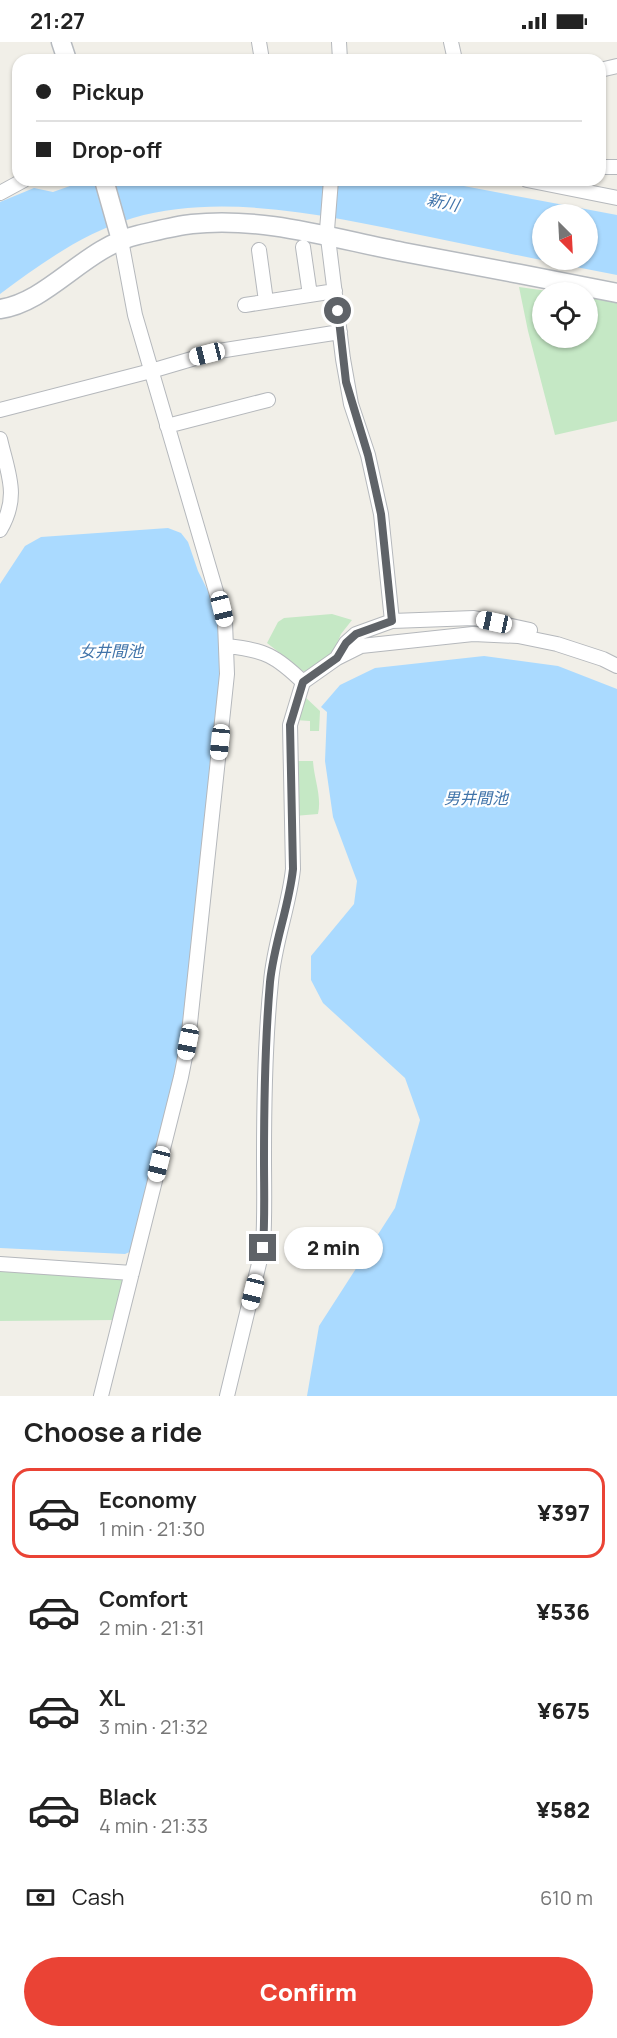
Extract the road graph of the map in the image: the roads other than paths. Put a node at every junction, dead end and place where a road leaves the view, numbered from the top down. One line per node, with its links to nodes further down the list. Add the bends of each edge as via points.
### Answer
1 (106, 186): 6 (street)
2 (331, 186): 5 (street)
3 (560, 186): 4 (street)
4 (617, 198)
5 (328, 234): 6 (street, via 226,223 192,224); 9 (street); 10 (street)
6 (120, 237): 14 (street, via 36,296); 16 (street)
7 (303, 248): 11 (street)
8 (259, 250): 12 (street)
9 (335, 291): 11 (street); 15 (street)
10 (617, 293)
11 (310, 295): 12 (street)
12 (266, 301): 13 (street)
13 (245, 305)
14 (2, 311)
15 (340, 332): 16 (street, via 219,351); 22 (street, via 346,382 381,514)
16 (151, 371): 18 (street); 19 (street)
17 (267, 400): 19 (street)
18 (0, 410)
19 (167, 426): 24 (street, via 218,595)
20 (0, 439): 21 (street, via 12,503)
21 (0, 530)
22 (392, 621): 23 (street, via 474,618 552,635); 25 (street, via 356,634)
23 (557, 644): 25 (street, via 518,636 473,634 361,646); 26 (street)
24 (227, 646): 27 (street, via 273,656); 29 (street, via 188,1042)
25 (337, 658): 27 (street)
26 (617, 666)
27 (303, 682): 31 (street, via 290,725 293,869 270,982 264,1095 263,1248)
28 (0, 1264): 29 (street)
29 (132, 1273): 30 (street)
30 (101, 1396)
31 (227, 1396)

